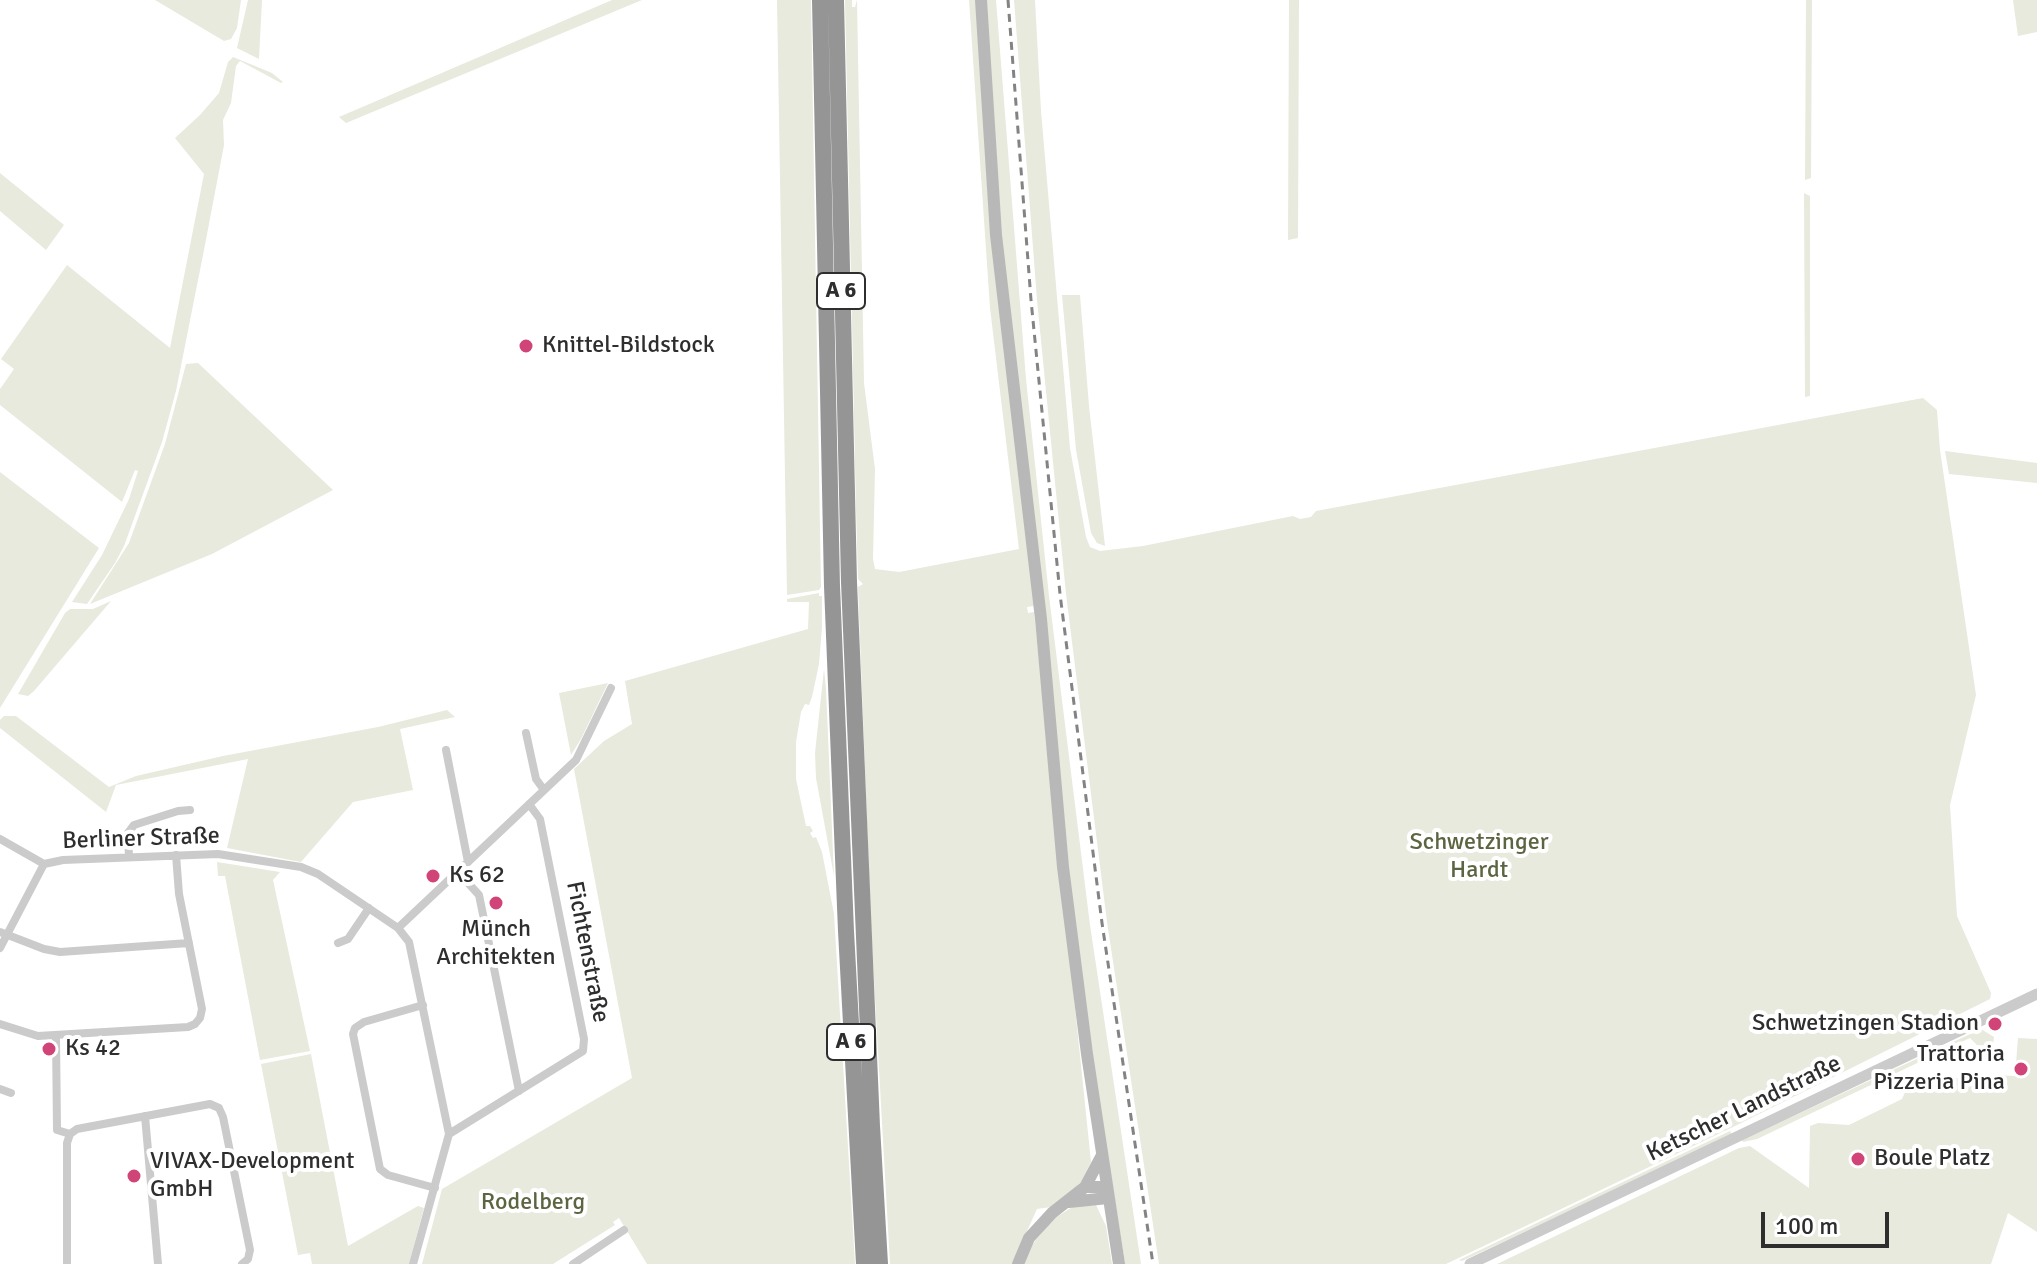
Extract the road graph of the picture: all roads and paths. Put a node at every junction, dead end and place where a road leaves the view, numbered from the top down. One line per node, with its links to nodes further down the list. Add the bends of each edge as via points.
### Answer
1 (820, 0): 4 (highway, A 6)
2 (836, 0): 4 (highway, A 6)
3 (981, 0): 33 (main road, via 1000,281 1041,619 1071,940)
4 (840, 587): 44 (highway, A 6, via 846,931); 45 (highway, A 6)
5 (611, 688): 8 (street, via 576,760)
6 (526, 733): 8 (street, via 536,779)
7 (446, 750): 14 (street)
8 (544, 790): 9 (street)
9 (529, 804): 14 (street); 28 (street, Fichtenstraße, via 540,819 584,1039 583,1051)
10 (190, 810): 13 (street, via 134,825 128,833)
11 (0, 839): 15 (street)
12 (176, 855): 13 (street, Berliner Straße); 17 (street, Berliner Straße, via 218,854 301,867); 20 (street)
13 (129, 857): 15 (street, Berliner Straße)
14 (468, 862): 16 (street)
15 (44, 864): 19 (street, Berliner Straße)
16 (458, 872): 18 (street); 28 (street, via 479,895)
17 (369, 908): 18 (street, Berliner Straße); 21 (street, via 348,939)
18 (398, 928): 24 (street, via 409,942)
19 (4, 933): 20 (street, via 60,952); 22 (street, Berliner Straße)
20 (189, 943): 26 (street, via 202,1009 188,1027)
21 (338, 943)
22 (0, 948)
23 (2037, 994): 48 (street, Ketscher Landstraße)
24 (423, 1005): 32 (street); 35 (street, via 364,1022 353,1034 380,1169)
25 (0, 1024): 26 (street)
26 (56, 1036): 31 (street, via 57,1130)
27 (0, 1089): 29 (street)
28 (519, 1091): 32 (street, Fichtenstraße)
29 (11, 1093)
30 (145, 1116): 31 (street); 40 (street); 41 (street, via 210,1104 219,1108 250,1250)
31 (70, 1134): 39 (street)
32 (449, 1134): 35 (street)
33 (1102, 1155): 34 (main road); 36 (main road)
34 (1085, 1187): 36 (main road); 37 (main road)
35 (435, 1188): 42 (street)
36 (1107, 1192): 37 (main road); 47 (main road)
37 (1065, 1203): 46 (main road, via 1029,1238)
38 (624, 1230): 43 (street)
39 (67, 1264)
40 (158, 1264)
41 (242, 1264)
42 (413, 1264)
43 (573, 1264)
44 (864, 1264)
45 (880, 1264)
46 (1018, 1264)
47 (1119, 1264)
48 (1470, 1264)

